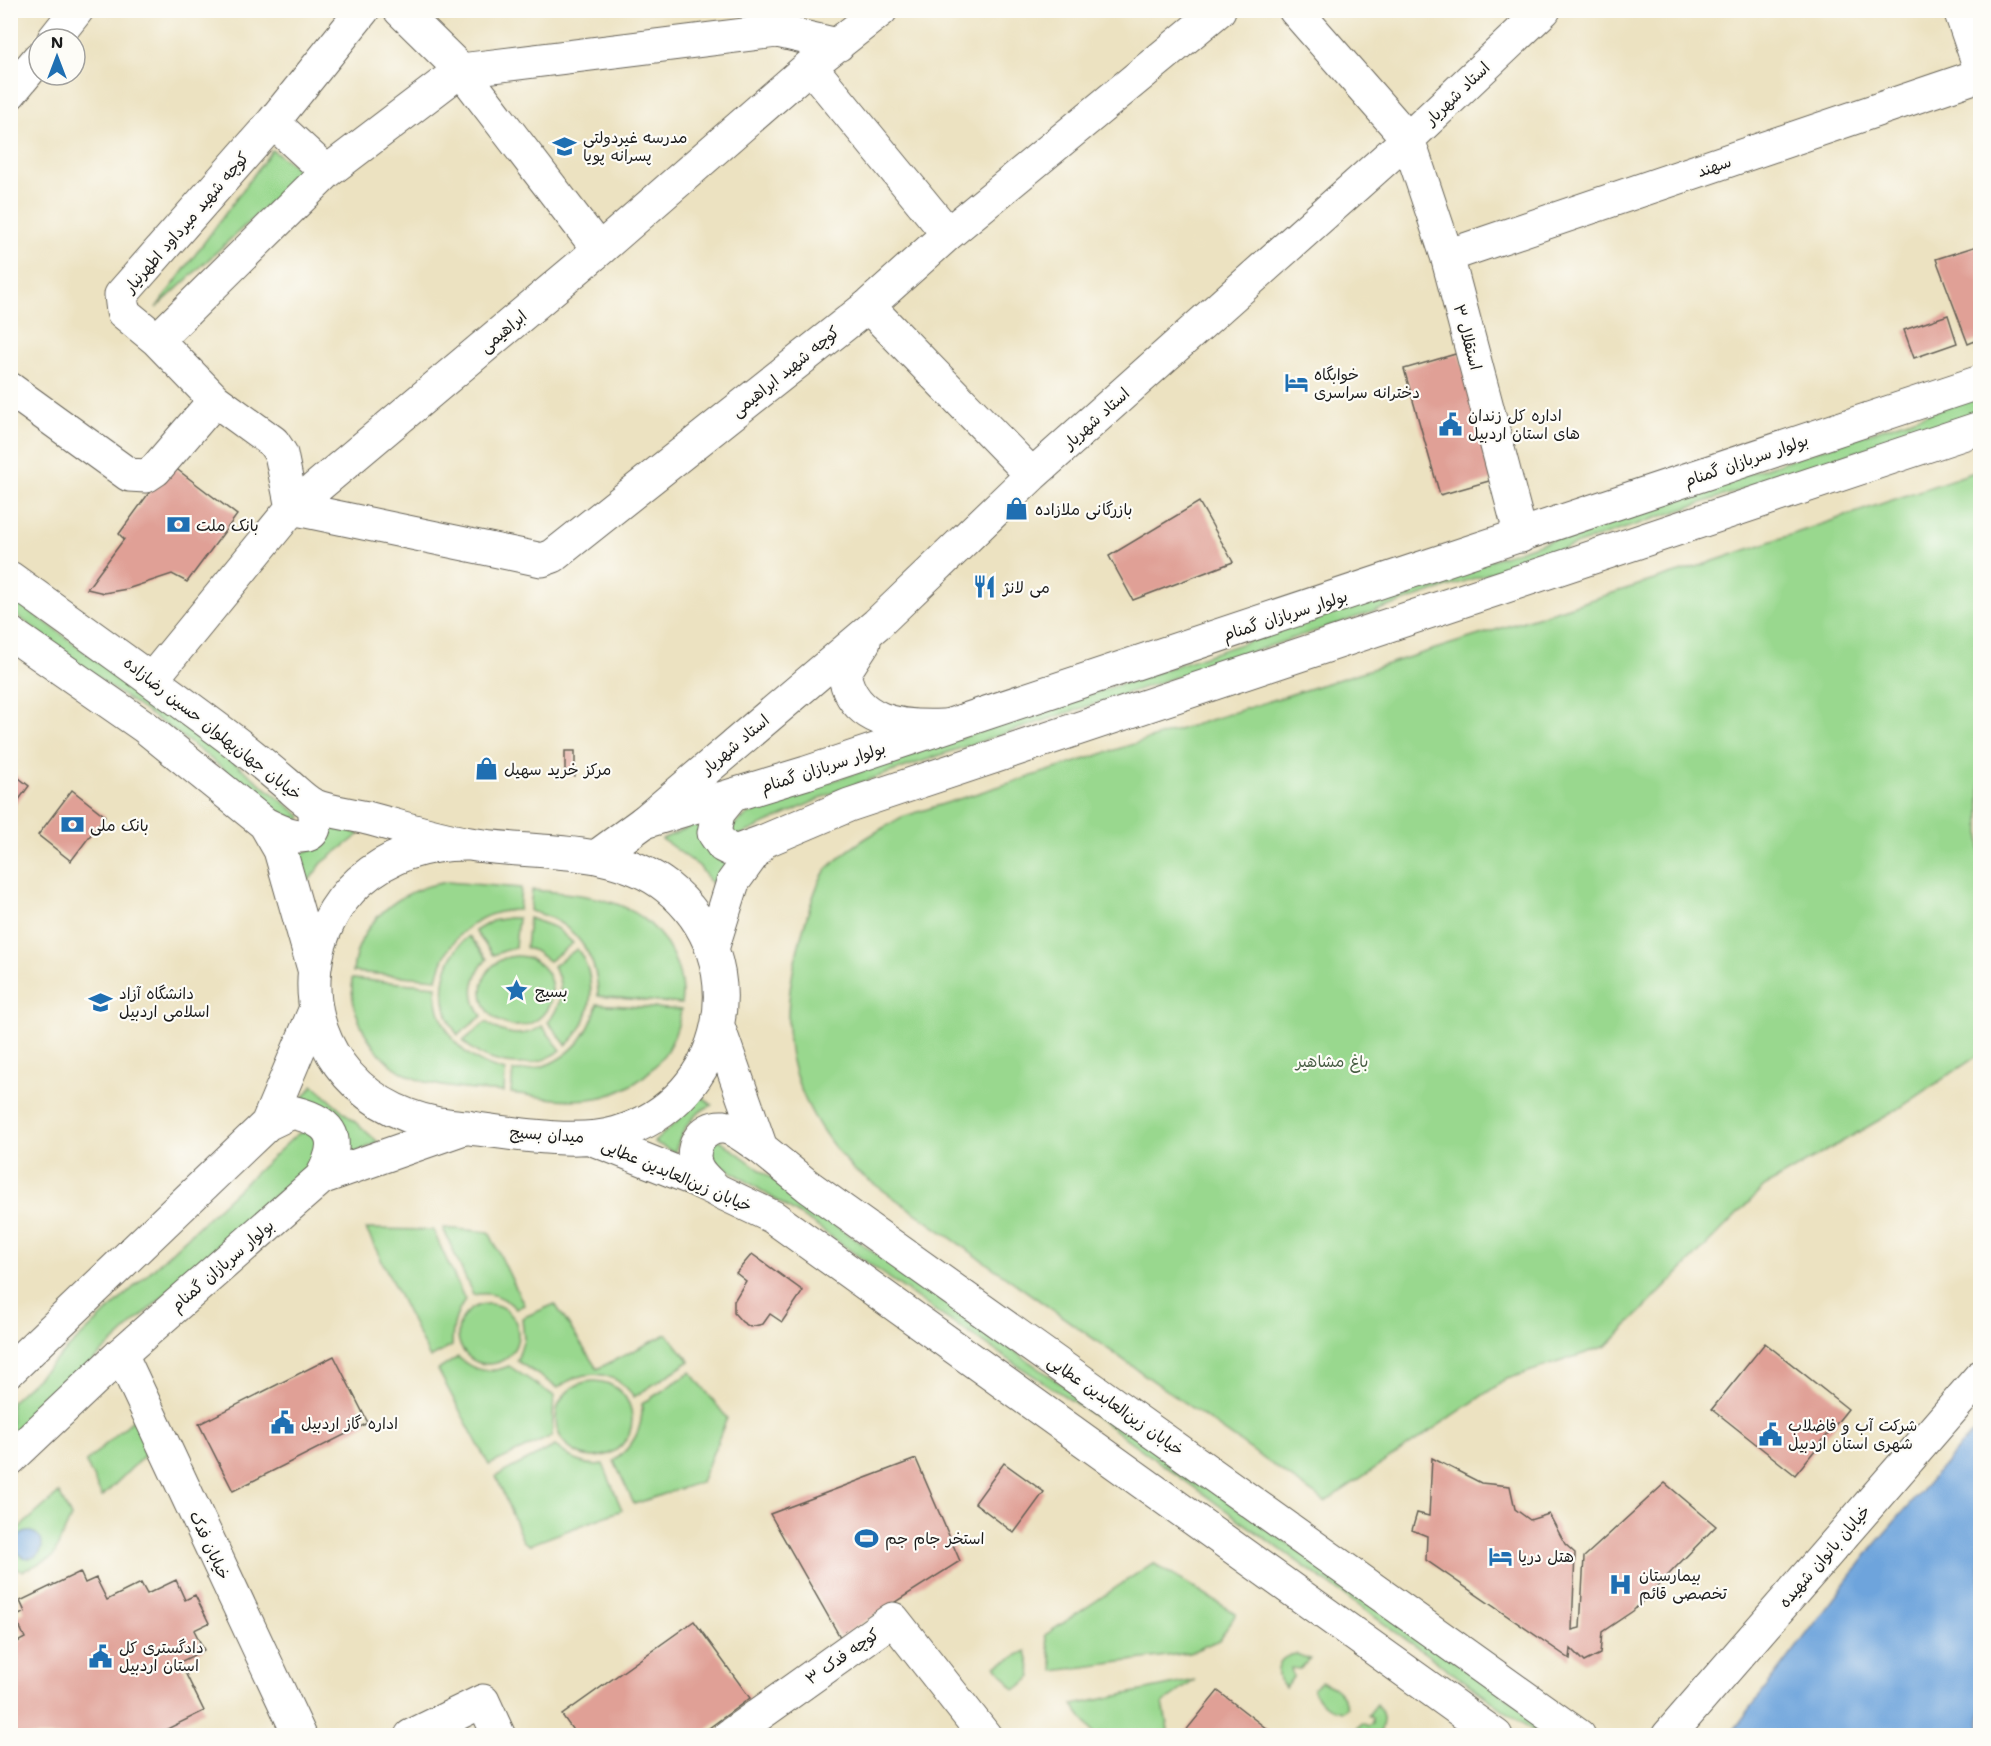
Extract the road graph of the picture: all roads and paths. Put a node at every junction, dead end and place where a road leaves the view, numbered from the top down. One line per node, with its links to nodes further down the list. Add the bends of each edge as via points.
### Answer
1 (77, 10): 9 (main road)
2 (363, 10): 17 (main road, کوچه شهید میرداود اطهرنیار)
3 (400, 10): 13 (main road)
4 (881, 10): 10 (main road, ابراهیمی)
5 (1219, 10): 20 (main road, کوچه شهید ابراهیمی)
6 (1295, 10): 18 (main road)
7 (1544, 10): 18 (main road, استاد شهریار)
8 (1960, 10): 12 (main road)
9 (64, 27)
10 (838, 45): 11 (main road, ابراهیمی); 13 (main road, via 777,31)
11 (810, 66): 20 (main road); 21 (main road, ابراهیمی)
12 (1980, 68)
13 (461, 70): 19 (main road); 21 (main road)
14 (27, 72): 16 (main road)
15 (1980, 75): 22 (main road, سهند)
16 (10, 93)
17 (273, 122): 19 (main road); 24 (main road, کوچه شهید میرداود اطهرنیار, via 121,295 123,312)
18 (1408, 139): 22 (main road, استقلال ۳); 29 (main road, استاد شهریار)
19 (327, 172): 24 (main road)
20 (948, 234): 23 (main road, کوچه شهید ابراهیمی)
21 (599, 250): 30 (main road, ابراهیمی)
22 (1447, 256): 31 (main road, استقلال ۳)
23 (868, 306): 29 (main road); 30 (main road, کوچه شهید ابراهیمی, via 542,561)
24 (157, 340): 27 (main road, کوچه شهید میرداود اطهرنیار)
25 (1980, 382): 31 (main road, بولوار سربازان گمنام)
26 (10, 389): 27 (main road, via 129,475 146,476)
27 (215, 400): 30 (main road, کوچه شهید میرداود اطهرنیار, via 273,442 281,454)
28 (1980, 428): 41 (main road, via 849,805)
29 (1032, 475): 33 (main road, استاد شهریار)
30 (292, 508): 35 (main road, ابراهیمی)
31 (1521, 536): 36 (main road, بولوار سربازان گمنام)
32 (10, 578): 35 (main road, خیابان جهان‌پهلوان حسین رضا‌زاده)
33 (877, 624): 36 (main road, via 844,673 851,694 868,712 898,725); 39 (main road, استاد شهریار)
34 (10, 633): 40 (main road, via 145,727)
35 (152, 679): 38 (main road, خیابان جهان‌پهلوان حسین رضا‌زاده)
36 (948, 726): 37 (main road, بولوار سربازان گمنام)
37 (731, 797): 39 (main road, بولوار سربازان گمنام); 41 (main road, via 718,813 714,833 723,846 735,852)
38 (313, 805): 40 (main road, via 315,824 309,833 299,837); 42 (main road, خیابان جهان‌پهلوان حسین رضا‌زاده)
39 (644, 822): 43 (main road, بولوار سربازان گمنام)
40 (265, 824): 45 (main road, via 280,850)
41 (762, 842): 44 (main road, via 733,882)
42 (469, 844): 43 (main road, میدان بسیج); 45 (main road, میدان بسیج, via 418,848 371,870 332,916 324,931)
43 (596, 857): 44 (main road, میدان بسیج, via 620,862 666,886 701,925)
44 (712, 949): 47 (main road, میدان بسیج, via 719,982)
45 (315, 972): 46 (main road, میدان بسیج)
46 (316, 1008): 48 (main road); 49 (main road, میدان بسیج, via 322,1033 334,1056 349,1078 368,1095 414,1119)
47 (718, 1026): 50 (main road, میدان بسیج, via 698,1073 676,1100 640,1125); 51 (main road)
48 (267, 1124): 52 (main road, via 292,1112 324,1122 334,1148); 55 (main road)
49 (468, 1127): 50 (main road, میدان بسیج); 52 (main road, بولوار سربازان گمنام)
50 (590, 1138): 53 (main road, خیابان زین‌العابدین عطایی)
51 (761, 1148): 53 (main road, خیابان زین‌العابدین عطایی, via 724,1127 708,1130 698,1139 694,1153 698,1169); 65 (main road, خیابان زین‌العابدین عطایی, via 808,1186)
52 (321, 1178): 54 (main road, بولوار سربازان گمنام)
53 (717, 1191): 64 (main road, خیابان زین‌العابدین عطایی, via 773,1217)
54 (121, 1354): 57 (main road, بولوار سربازان گمنام); 59 (main road, خیابان فدک)
55 (10, 1370)
56 (1980, 1377): 66 (main road, خیابان بانوان شهیده)
57 (10, 1459)
58 (762, 1725): 62 (main road); 63 (main road, کوچه فدک ۳, via 893,1619)
59 (300, 1736)
60 (411, 1736): 61 (main road, via 483,1701)
61 (499, 1736)
62 (729, 1736)
63 (985, 1736)
64 (1496, 1736)
65 (1579, 1736)
66 (1668, 1736)

